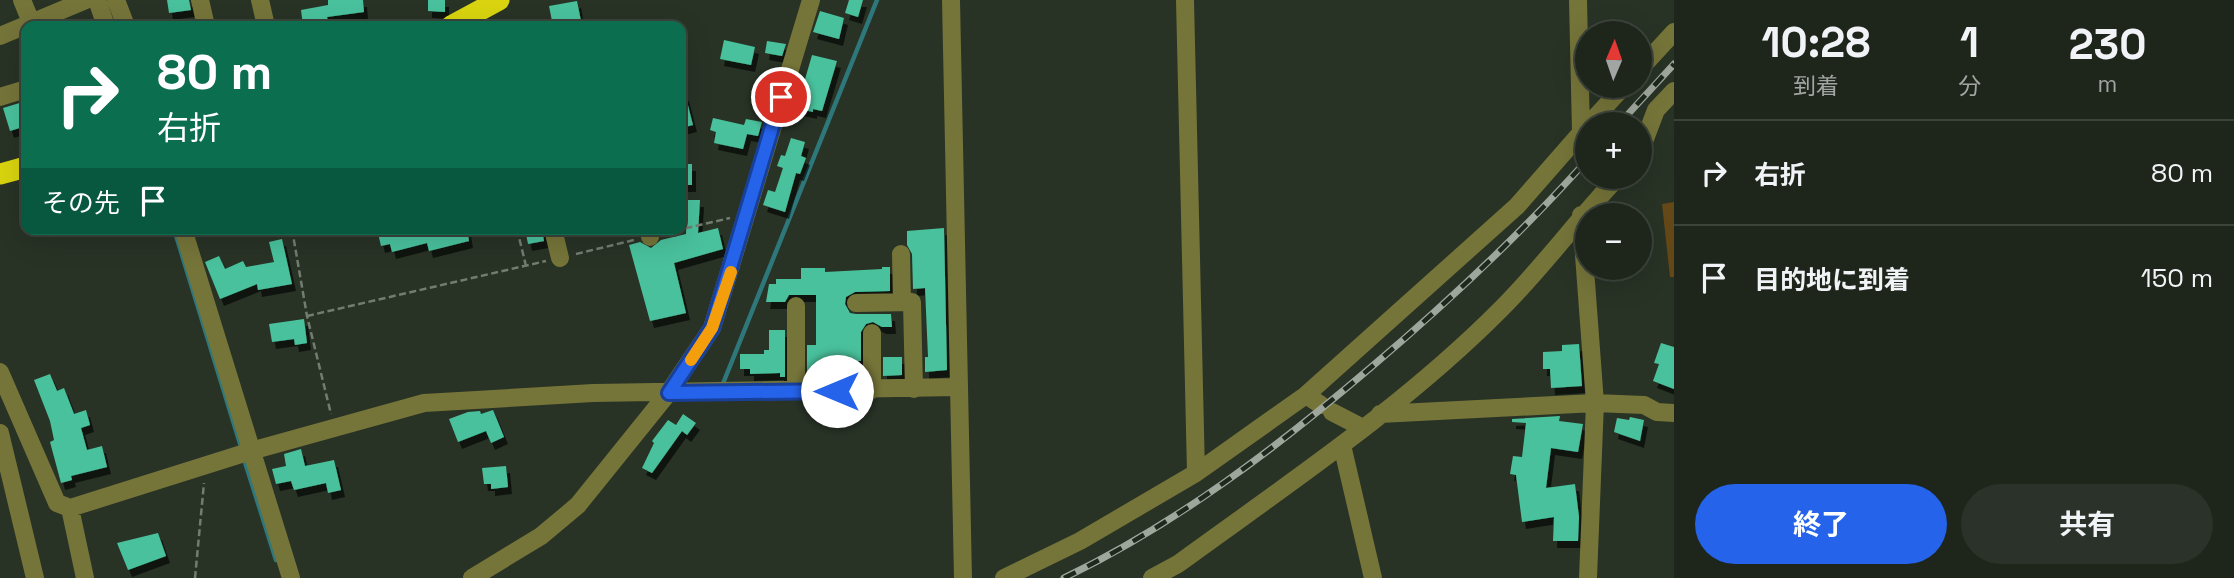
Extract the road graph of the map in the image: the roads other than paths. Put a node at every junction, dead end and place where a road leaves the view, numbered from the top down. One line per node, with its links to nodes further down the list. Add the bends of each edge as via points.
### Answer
1 (22, 0): 12 (street)
2 (86, 0): 13 (street)
3 (97, 0): 14 (street)
4 (116, 0): 15 (street)
5 (200, 0): 16 (street)
6 (260, 0): 17 (street)
7 (499, 0): 18 (highway)
8 (811, 0): 50 (street, via 712,328)
9 (951, 0): 46 (street)
10 (1185, 0): 59 (street)
11 (1578, 0): 27 (street)
12 (31, 21)
13 (34, 21)
14 (104, 21)
15 (124, 21)
16 (205, 21)
17 (265, 21)
18 (459, 21)
19 (21, 27): 21 (street)
20 (1674, 32): 22 (street)
21 (0, 36)
22 (1652, 56)
23 (21, 91): 25 (street)
24 (1674, 91): 29 (street)
25 (0, 97)
26 (1613, 98): 28 (street)
27 (1585, 112)
28 (1600, 112)
29 (1652, 120)
30 (1575, 140): 52 (street, via 1517,206)
31 (21, 168): 32 (highway)
32 (0, 174)
33 (1606, 189): 34 (street)
34 (1593, 203)
35 (1575, 222): 54 (street, via 1503,307)
36 (185, 235): 58 (street)
37 (554, 235): 39 (street)
38 (901, 254): 41 (street)
39 (560, 258)
40 (1586, 280): 51 (street)
41 (902, 302): 42 (street); 47 (street, via 912,302)
42 (856, 303)
43 (796, 306): 49 (street)
44 (872, 333): 48 (street)
45 (0, 372): 60 (street, via 57,503)
46 (959, 387): 47 (street); 65 (street)
47 (914, 389): 48 (street)
48 (872, 390): 49 (street)
49 (796, 391): 50 (street)
50 (669, 393): 58 (street, via 424,403); 61 (street, via 579,505 541,536)
51 (1595, 402): 53 (street, via 1644,405); 54 (street); 69 (street)
52 (1320, 404): 55 (street); 59 (street)
53 (1674, 413)
54 (1380, 414): 55 (street)
55 (1363, 428): 57 (street)
56 (0, 433): 62 (street)
57 (1342, 445): 67 (street); 68 (street)
58 (251, 451): 60 (street); 64 (street)
59 (1196, 473): 66 (street, via 1080,541)
60 (70, 508): 63 (street)
61 (476, 577)
62 (35, 578)
63 (85, 578)
64 (291, 578)
65 (963, 578)
66 (1004, 578)
67 (1152, 578)
68 (1373, 578)
69 (1587, 578)

